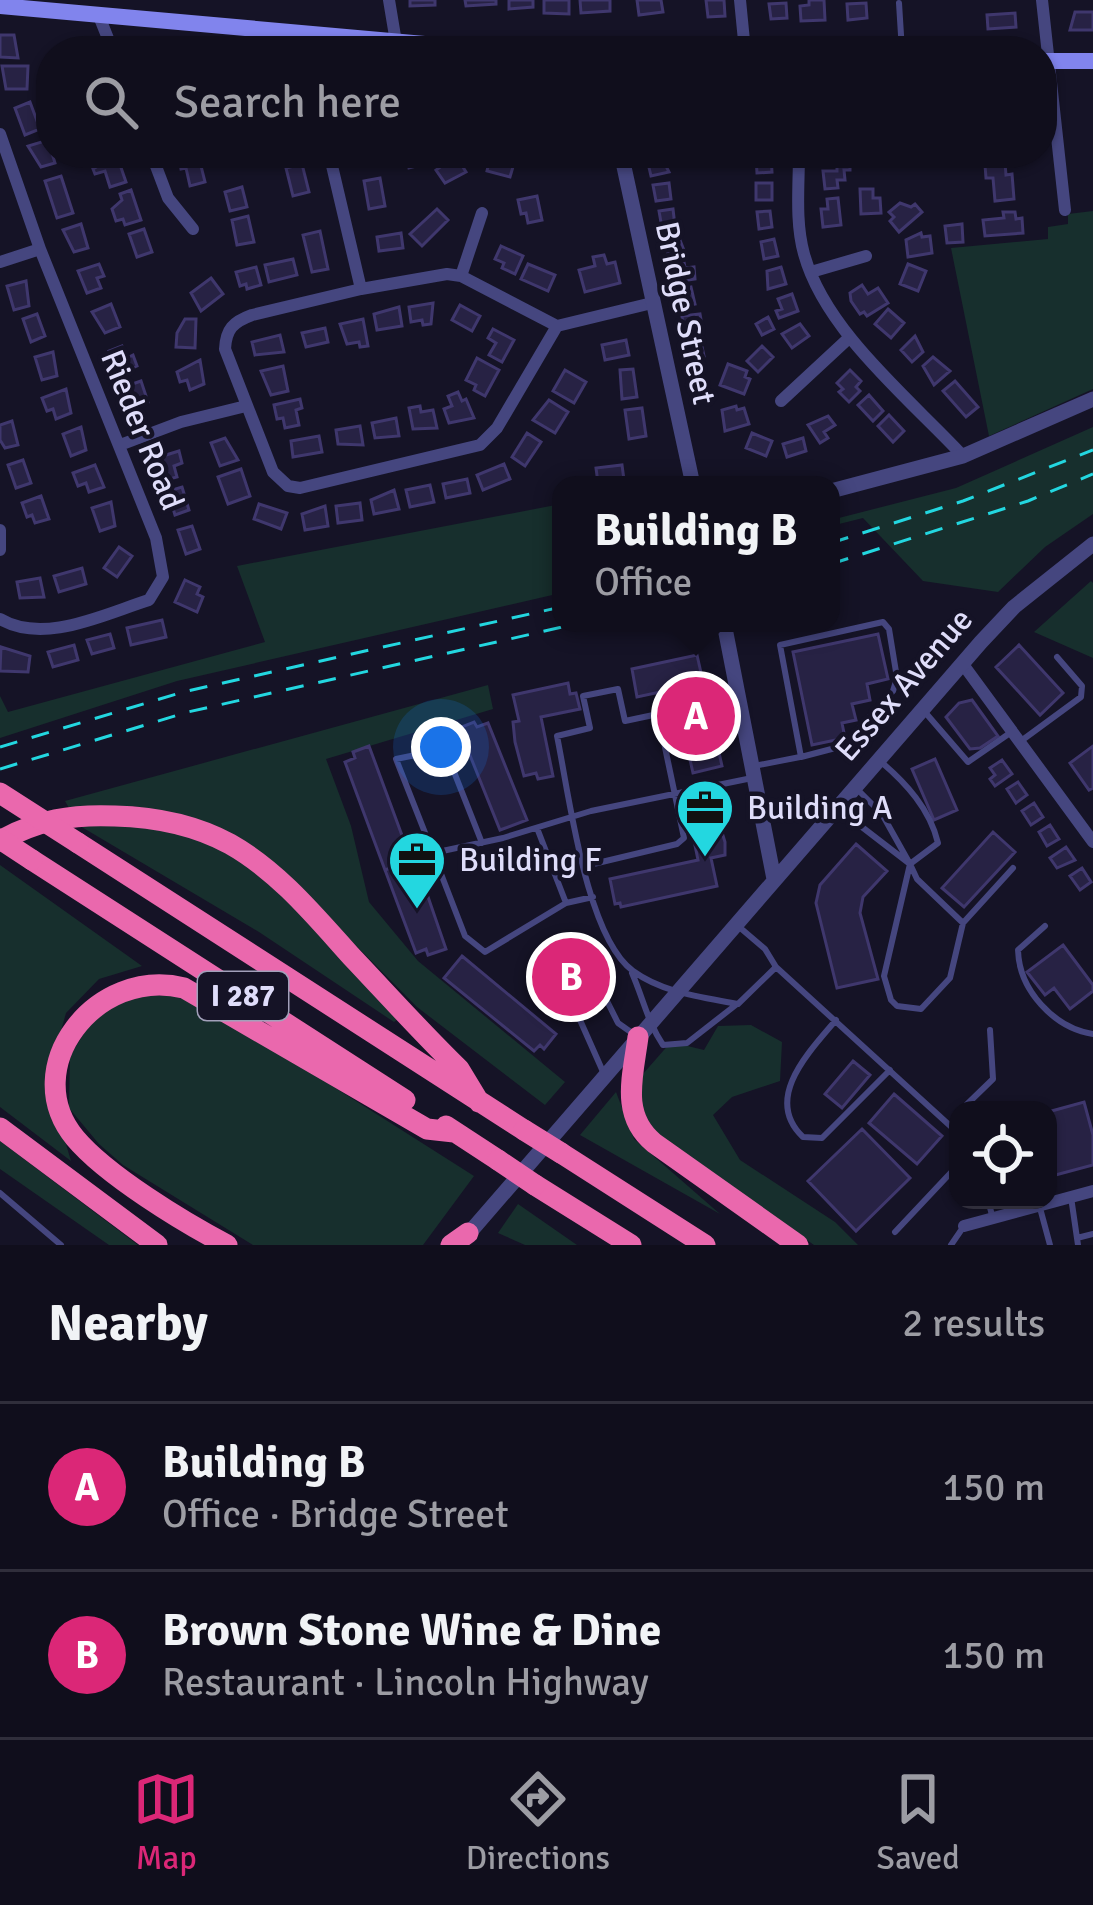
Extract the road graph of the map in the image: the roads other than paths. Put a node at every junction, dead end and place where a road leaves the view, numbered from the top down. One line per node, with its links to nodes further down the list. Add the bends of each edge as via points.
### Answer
1 (389, 0): 9 (street)
2 (740, 0): 10 (street)
3 (1042, 0): 12 (street)
4 (899, 3): 11 (lane)
5 (0, 6): 6 (main road)
6 (100, 16): 7 (street); 8 (main road)
7 (107, 36)
8 (258, 36)
9 (395, 36)
10 (744, 36)
11 (901, 36)
12 (1043, 36)
13 (1057, 61): 14 (main road)
14 (1092, 62)
15 (0, 134): 24 (street, Rieder Road)
16 (1057, 153): 21 (street)
17 (157, 168): 23 (street)
18 (332, 168): 29 (street)
19 (624, 168): 30 (street, Bridge Street)
20 (799, 168): 27 (street, via 799,229)
21 (1065, 210)
22 (482, 213): 28 (street)
23 (193, 229)
24 (40, 250): 26 (street); 36 (street, Rieder Road)
25 (866, 256): 27 (street)
26 (0, 262)
27 (811, 272): 32 (street)
28 (460, 276): 29 (street); 31 (street)
29 (361, 289): 35 (street, via 235,321 226,350)
30 (652, 303): 31 (street); 38 (street, Bridge Street)
31 (557, 326): 35 (street, via 480,446 300,488 273,472)
32 (850, 337): 34 (street); 37 (street)
33 (1093, 398): 37 (street)
34 (781, 400)
35 (246, 406): 36 (street)
36 (120, 445): 43 (street, Rieder Road, via 156,538 159,589 149,600 47,629)
37 (963, 456): 39 (street)
38 (691, 476)
39 (840, 488)
40 (0, 530): 42 (street)
41 (1093, 544): 46 (street, Essex Avenue, via 1014,607)
42 (0, 550)
43 (0, 619)
44 (726, 632): 51 (street)
45 (1057, 657): 48 (lane, via 1082,697)
46 (962, 663): 47 (street, Essex Avenue); 48 (street)
47 (922, 708): 48 (lane, via 968,762); 50 (street, Essex Avenue)
48 (1017, 736): 58 (street)
49 (801, 757): 49 (lane, via 843,746 893,691 886,624 780,646); 51 (lane)
50 (877, 759): 52 (street, Essex Avenue); 62 (lane, via 908,784 935,830 938,843)
51 (751, 772): 54 (lane); 65 (street)
52 (854, 786): 55 (street, Essex Avenue); 62 (lane, via 882,814)
53 (0, 793): 82 (highway, I 287, bridge)
54 (676, 793): 56 (lane); 56 (lane, via 658,714 625,721 618,689 583,696 590,728 557,736); 63 (lane, via 682,842)
55 (833, 811): 62 (lane); 65 (street, Essex Avenue)
56 (574, 816): 57 (lane); 63 (lane)
57 (537, 828): 60 (lane); 67 (lane)
58 (1092, 839)
59 (0, 840): 82 (highway, via 65,816 94,815 154,818 230,844 297,897 459,1069); 85 (highway, I 287, bridge)
60 (482, 843): 61 (lane); 61 (lane, via 446,749 396,759)
61 (433, 853): 67 (lane, via 465,936 485,952)
62 (910, 864): 68 (lane); 68 (lane, via 884,976 897,1006 921,1009 950,978)
63 (585, 866): 66 (lane)
64 (1013, 868): 68 (lane)
65 (774, 879): 69 (street, Essex Avenue)
66 (592, 897): 67 (lane); 72 (lane, via 604,936)
67 (566, 903)
68 (963, 923)
69 (736, 924): 71 (lane); 73 (street, Essex Avenue)
70 (1045, 926): 78 (lane, via 1018,950 1018,970 1057,1020)
71 (776, 967): 74 (lane); 75 (lane)
72 (630, 970): 73 (lane); 77 (lane, via 646,1007)
73 (676, 992): 74 (lane); 77 (street, Essex Avenue)
74 (738, 1004): 77 (lane, via 687,1043 663,1045)
75 (836, 1020): 79 (lane); 79 (lane, via 786,1095 786,1116 803,1137 822,1138)
76 (990, 1030): 81 (lane, via 993,1079)
77 (643, 1031): 80 (street, Essex Avenue); 80 (lane, via 617,1023 605,999 576,1011); 105 (highway, via 630,1090 638,1127)
78 (1093, 1034)
79 (890, 1070): 83 (lane)
80 (604, 1075): 98 (street, Essex Avenue)
81 (971, 1101)
82 (479, 1102): 104 (highway, I 287, bridge)
83 (948, 1123)
84 (0, 1128): 101 (highway)
85 (454, 1132): 102 (highway, via 427,1129 184,988 149,983 112,994 79,1023 60,1060 62,1116 110,1168); 103 (highway, I 287, bridge)
86 (949, 1175): 96 (lane)
87 (1093, 1191): 89 (street)
88 (0, 1193): 100 (lane)
89 (1071, 1197): 90 (street); 99 (lane)
90 (1057, 1201)
91 (990, 1209): 94 (lane)
92 (1028, 1209): 94 (street)
93 (1040, 1209): 107 (lane)
94 (993, 1219): 95 (street)
95 (964, 1226): 106 (lane)
96 (895, 1232)
97 (1093, 1234): 99 (lane)
98 (459, 1241)
99 (1078, 1241)
100 (61, 1245)
101 (157, 1245)
102 (227, 1245)
103 (631, 1245)
104 (705, 1245)
105 (798, 1245)
106 (950, 1245)
107 (1050, 1245)

